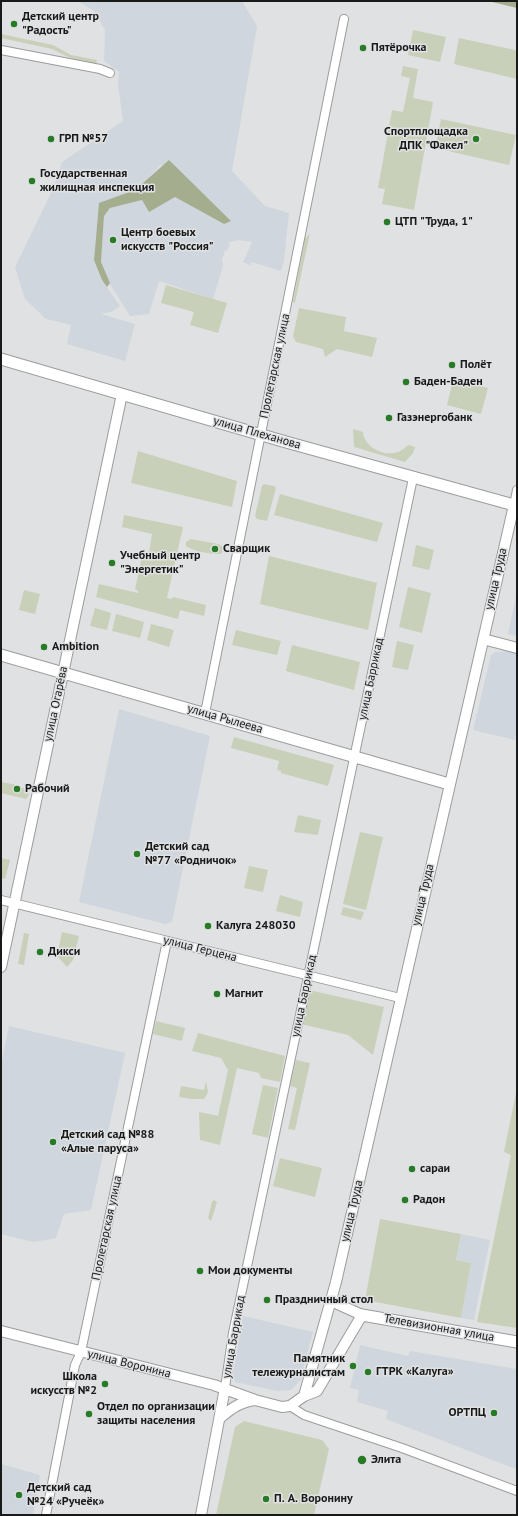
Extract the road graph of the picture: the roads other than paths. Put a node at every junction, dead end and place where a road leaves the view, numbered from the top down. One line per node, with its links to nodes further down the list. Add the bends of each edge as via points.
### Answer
1 (344, 19): 6 (street, Пролетарская улица)
2 (1, 50): 3 (street)
3 (110, 74)
4 (1, 359): 5 (main road, улица Плеханова)
5 (122, 394): 6 (main road, улица Плеханова); 13 (street, улица Огарёва)
6 (260, 434): 7 (main road, улица Плеханова); 14 (street, Пролетарская улица)
7 (413, 478): 9 (main road, улица Плеханова); 15 (street, улица Баррикад)
8 (517, 490): 9 (street, улица Труда)
9 (514, 505): 10 (street, улица Труда)
10 (483, 639): 11 (street); 16 (street, улица Труда)
11 (517, 648)
12 (1, 655): 13 (main road, улица Рылеева)
13 (63, 672): 14 (main road, улица Рылеева); 18 (street, улица Огарёва)
14 (204, 713): 15 (main road, улица Рылеева)
15 (354, 757): 16 (main road, улица Рылеева); 21 (street, улица Баррикад)
16 (449, 784): 22 (street, улица Труда)
17 (1, 900): 18 (street, улица Герцена)
18 (14, 903): 19 (street, улица Герцена); 20 (street, улица Огарёва)
19 (167, 941): 21 (street, улица Герцена); 27 (street, Пролетарская улица)
20 (1, 967)
21 (308, 976): 22 (street, улица Герцена); 28 (street, улица Баррикад, via 233,1333)
22 (400, 998): 23 (street, улица Труда)
23 (331, 1301): 24 (street); 30 (street, улица Труда)
24 (362, 1315): 26 (main road, Телевизионная улица); 30 (street, via 317,1391)
25 (1, 1332): 27 (street, улица Воронина)
26 (517, 1342)
27 (81, 1352): 28 (street, улица Воронина); 33 (street, Пролетарская улица, via 75,1365)
28 (225, 1388): 29 (street, улица Воронина); 31 (street, улица Баррикад)
29 (255, 1400): 30 (street, via 282,1407); 31 (street, via 234,1406)
30 (297, 1402): 32 (street, via 304,1415 402,1448)
31 (220, 1418): 34 (street, улица Баррикад)
32 (517, 1492)
33 (46, 1515)
34 (201, 1515)

